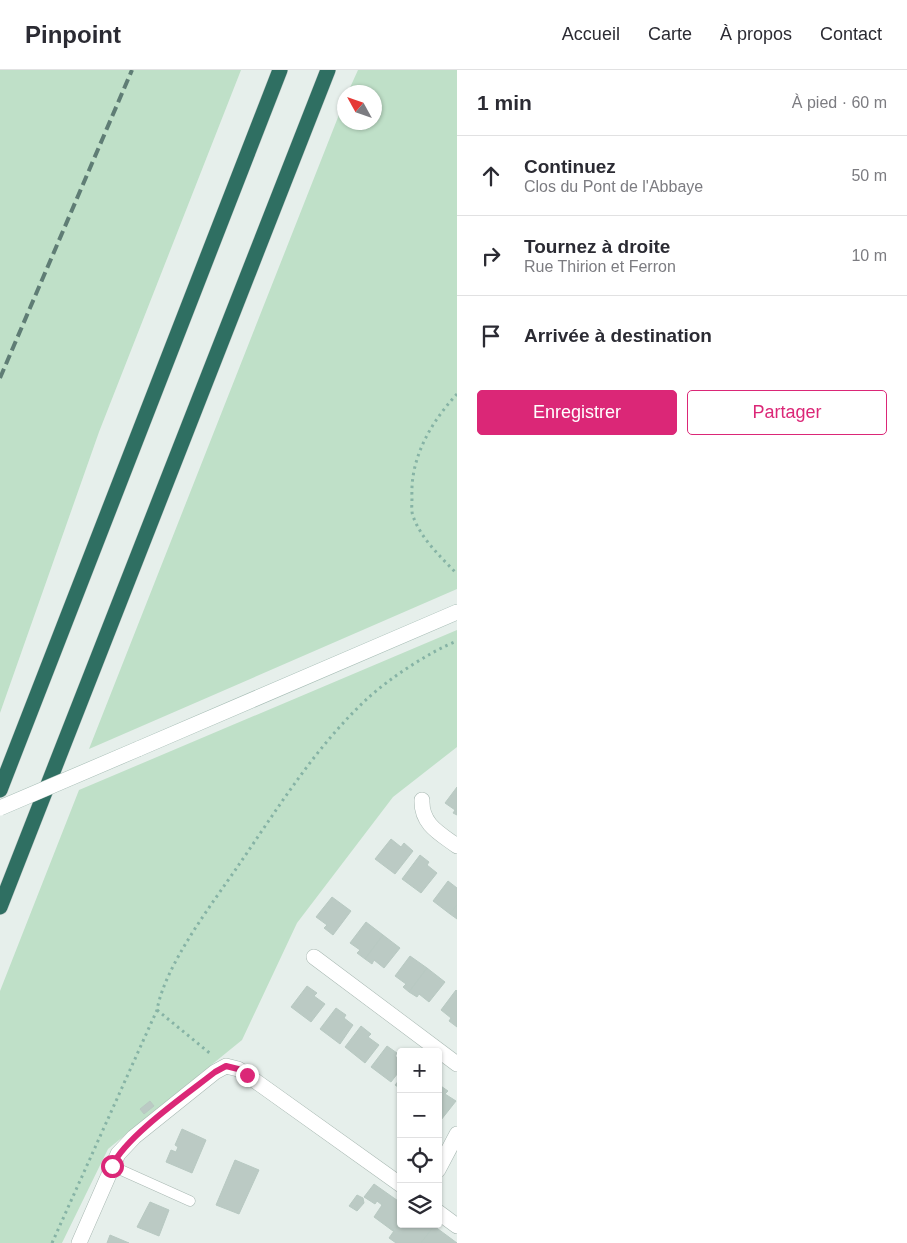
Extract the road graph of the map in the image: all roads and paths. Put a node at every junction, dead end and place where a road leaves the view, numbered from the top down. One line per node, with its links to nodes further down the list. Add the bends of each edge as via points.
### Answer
1 (280, 70): 7 (highway)
2 (328, 70): 11 (highway)
3 (457, 394): 4 (path, via 442,410 420,449 411,478 412,515 427,541)
4 (457, 574)
5 (457, 612): 9 (street, bridge)
6 (457, 641): 13 (path, via 424,659 369,697 330,738 290,790 212,905 168,978)
7 (0, 790)
8 (422, 800): 10 (street, via 426,822)
9 (0, 808)
10 (457, 846)
11 (0, 907)
12 (314, 957): 14 (street)
13 (157, 1010): 15 (path); 23 (path)
14 (457, 1064)
15 (226, 1066): 18 (street, via 134,1137); 19 (street, via 243,1072)
16 (457, 1134): 17 (street)
17 (442, 1162)
18 (112, 1166): 20 (lane); 24 (street)
19 (398, 1183)
20 (190, 1201)
21 (442, 1215): 22 (street)
22 (457, 1226)
23 (52, 1243)
24 (79, 1243)

